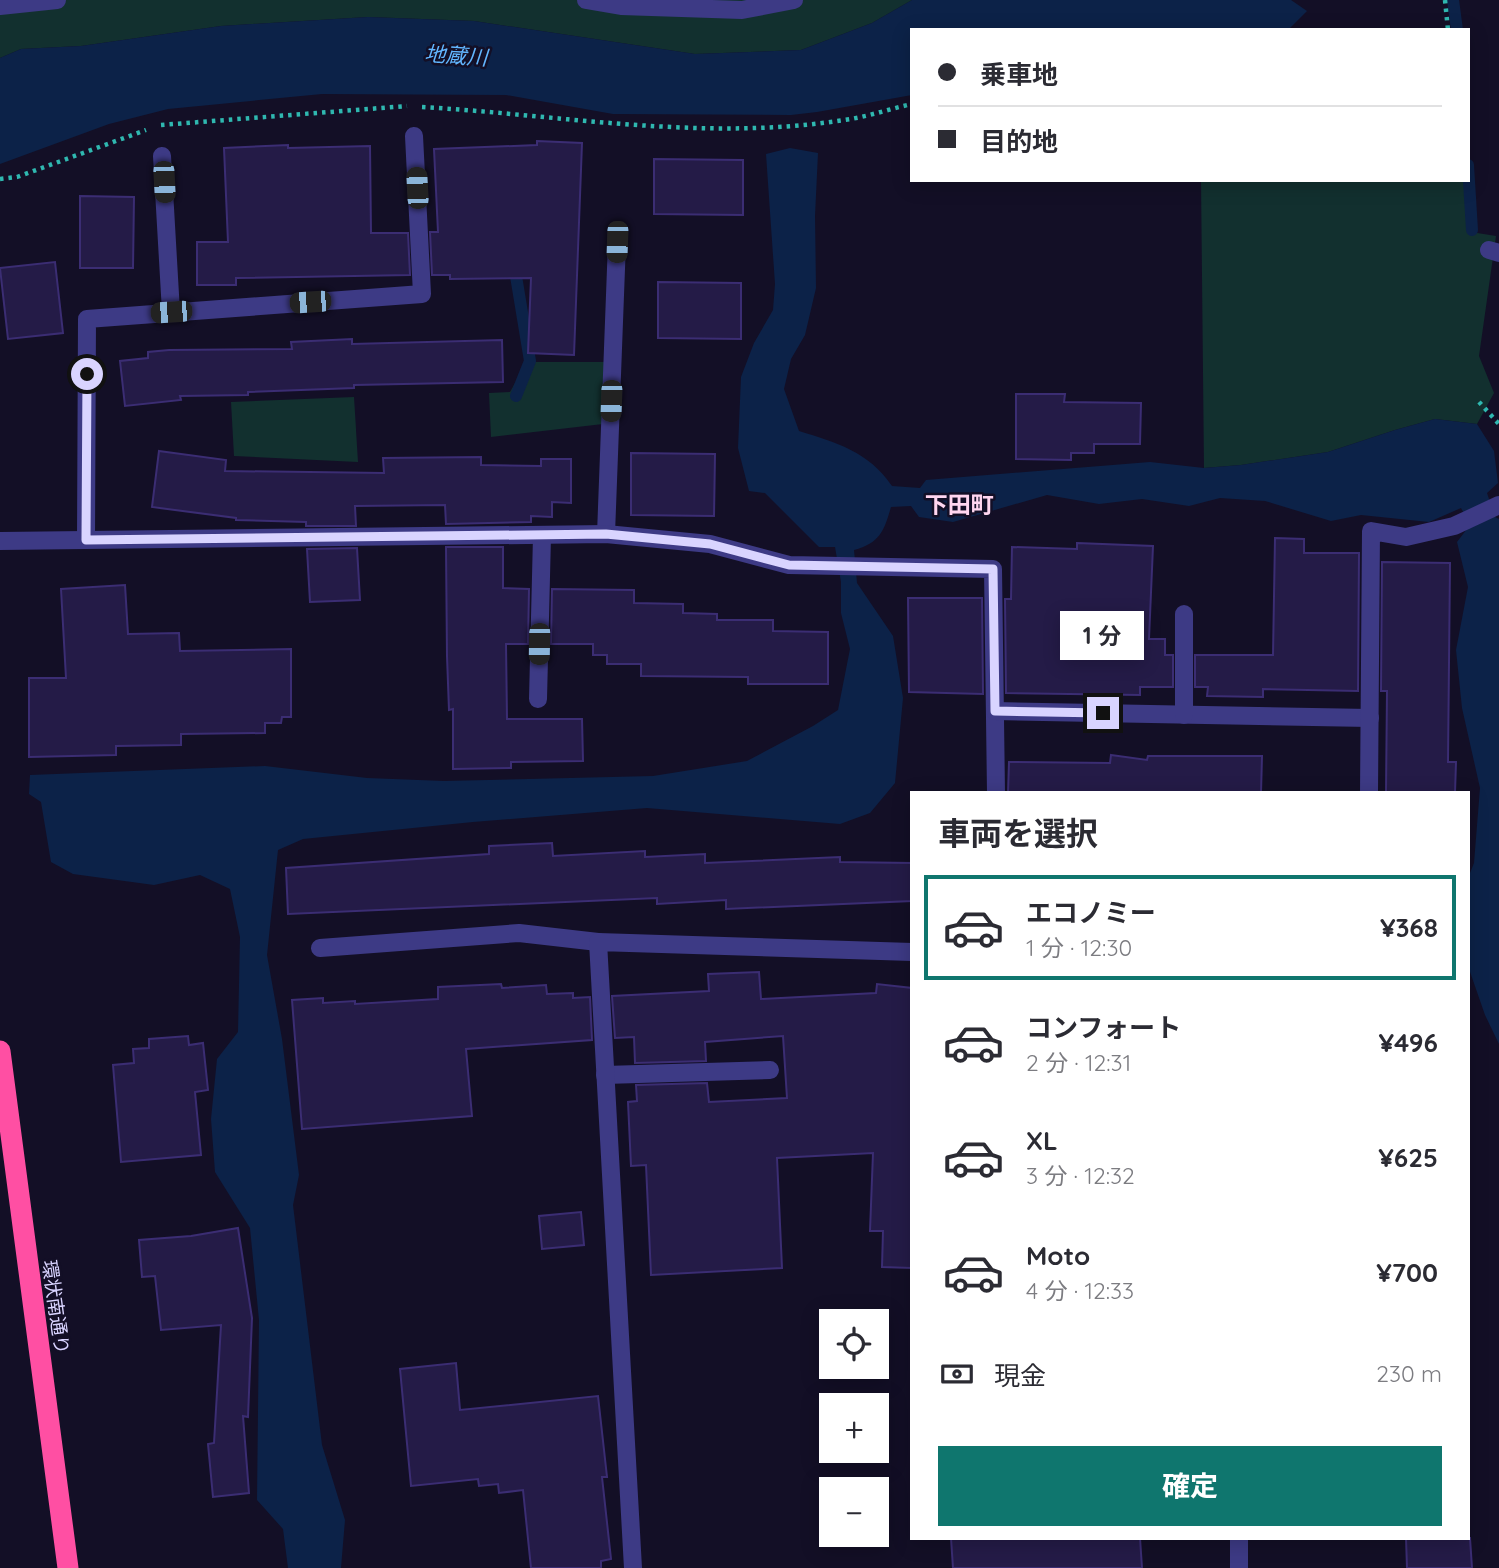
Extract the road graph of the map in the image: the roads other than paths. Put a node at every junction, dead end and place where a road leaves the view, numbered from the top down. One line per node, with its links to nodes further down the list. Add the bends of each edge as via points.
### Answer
1 (57, 0): 4 (street)
2 (586, 0): 3 (street, via 621,6 742,10)
3 (794, 0)
4 (0, 6)
5 (414, 136): 8 (street, via 422,294)
6 (162, 156): 8 (street)
7 (617, 242): 10 (street)
8 (171, 312): 12 (street, via 88,319)
9 (1499, 505): 18 (street, via 1454,526 1406,537 1371,531)
10 (606, 534): 11 (street); 16 (street, via 710,544 789,565 993,569)
11 (541, 536): 12 (street); 15 (street)
12 (86, 540): 13 (street)
13 (0, 541)
14 (1184, 614): 17 (street)
15 (538, 699)
16 (995, 711): 17 (street); 19 (street)
17 (1184, 715): 18 (street)
18 (1370, 718): 20 (street)
19 (996, 791)
20 (1370, 791)
21 (598, 942): 22 (street, via 519,933); 23 (street); 26 (street)
22 (320, 948)
23 (910, 952)
24 (0, 1051): 28 (highway, 環状南通り)
25 (770, 1070): 26 (street)
26 (605, 1075): 29 (street)
27 (1240, 1540): 30 (street)
28 (68, 1568)
29 (633, 1568)
30 (1239, 1568)

